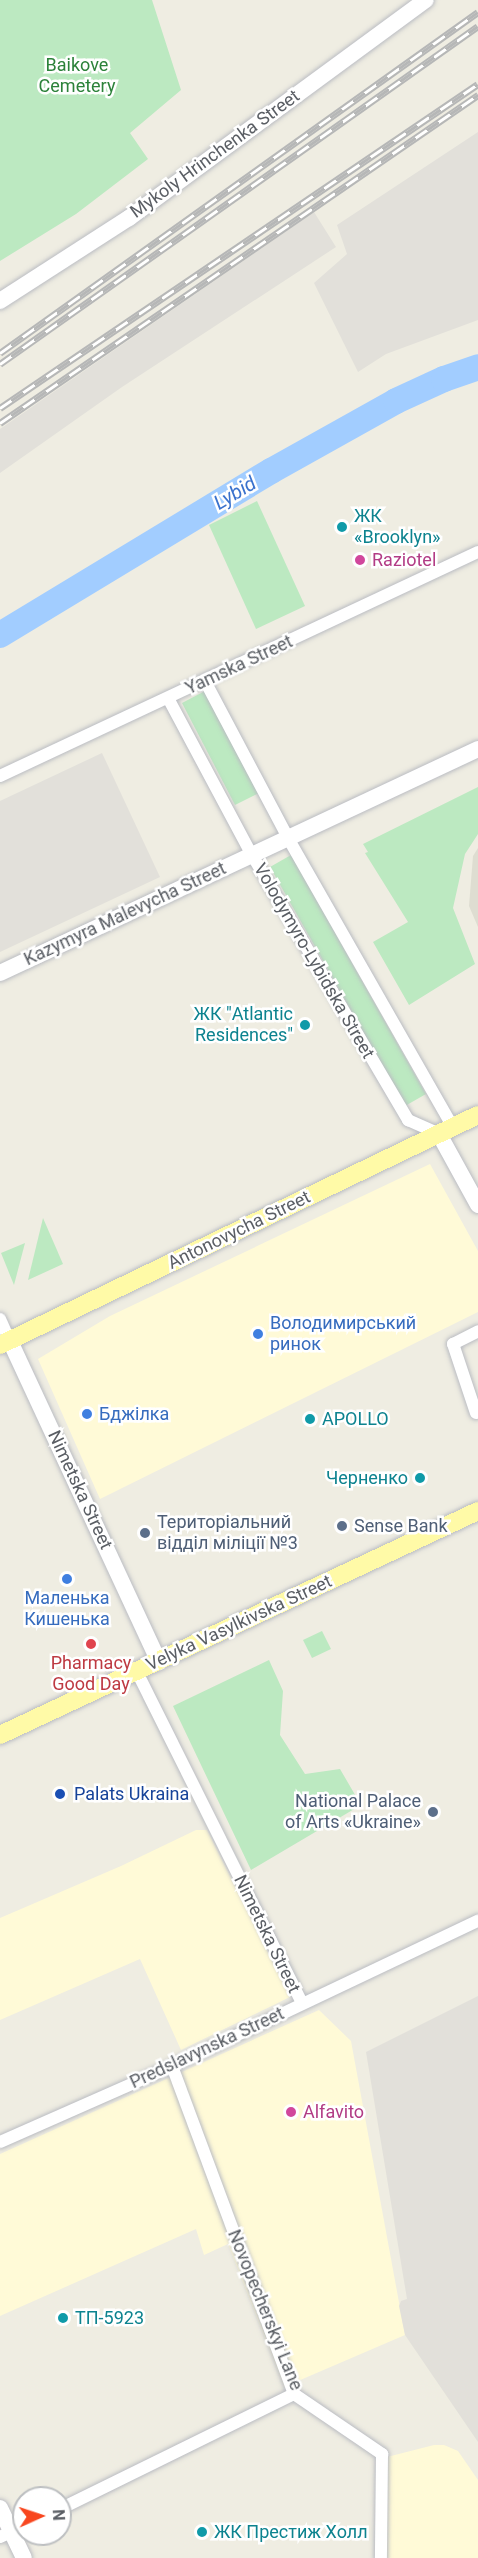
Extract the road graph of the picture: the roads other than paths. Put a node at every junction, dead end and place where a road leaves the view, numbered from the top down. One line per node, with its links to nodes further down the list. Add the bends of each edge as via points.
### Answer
1 (426, 0): 2 (main road, Mykoly Hrinchenka Street, via 129,218)
2 (0, 301)
3 (478, 552): 4 (street, Yamska Street)
4 (205, 681): 5 (street, Yamska Street); 8 (street)
5 (168, 698): 7 (street, Yamska Street); 9 (street, Volodymyro-Lybidska Street)
6 (478, 749): 8 (main road, Kazymyra Malevycha Street)
7 (0, 776)
8 (288, 838): 9 (main road, Kazymyra Malevycha Street); 12 (street)
9 (252, 855): 10 (main road, Kazymyra Malevycha Street); 12 (street, Volodymyro-Lybidska Street, via 408,1120)
10 (0, 973)
11 (478, 1115): 12 (main road, Antonovycha Street)
12 (446, 1130): 13 (main road); 16 (main road, Antonovycha Street)
13 (478, 1205)
14 (0, 1319): 16 (street, Nimetska Street)
15 (478, 1332): 17 (street, via 453,1344)
16 (5, 1343): 19 (main road, Nimetska Street)
17 (476, 1413)
18 (478, 1511): 19 (main road, Velyka Vasylkivska Street)
19 (159, 1662): 20 (main road, Velyka Vasylkivska Street)
20 (137, 1672): 21 (main road, Velyka Vasylkivska Street); 23 (street, Nimetska Street)
21 (0, 1735)
22 (478, 1921): 23 (street, Predslavynska Street)
23 (302, 2003): 24 (street, Predslavynska Street)
24 (172, 2066): 25 (street, Predslavynska Street); 26 (street, Novopecherskyi Lane)
25 (0, 2142)
26 (294, 2394): 27 (street); 30 (street, Novopecherskyi Lane, via 382,2454)
27 (72, 2503)
28 (0, 2508): 29 (main road)
29 (12, 2531)
30 (381, 2558)

